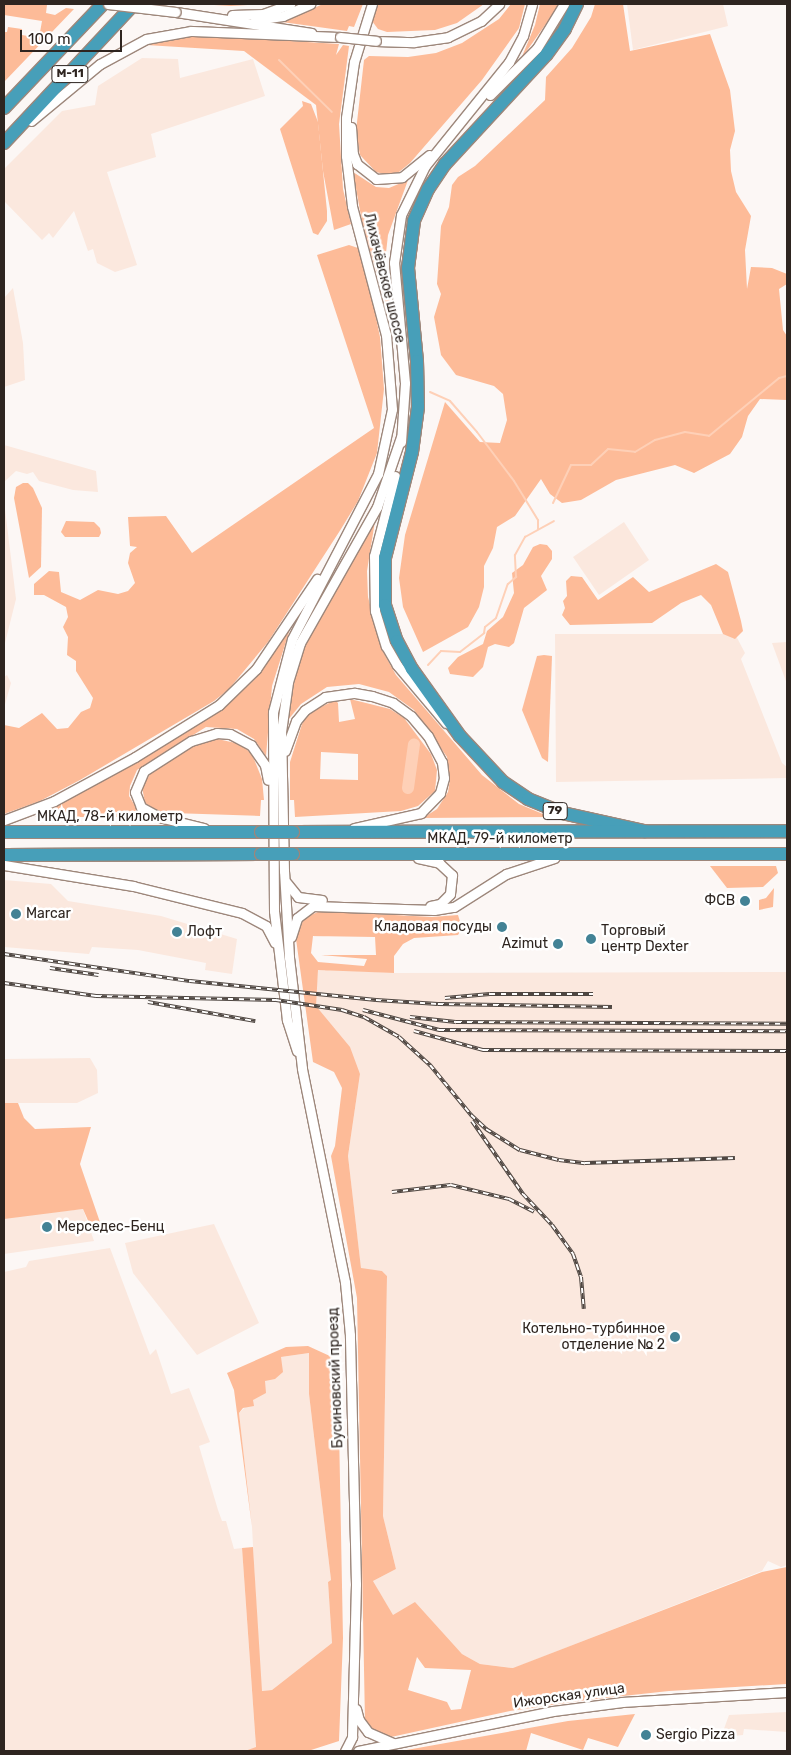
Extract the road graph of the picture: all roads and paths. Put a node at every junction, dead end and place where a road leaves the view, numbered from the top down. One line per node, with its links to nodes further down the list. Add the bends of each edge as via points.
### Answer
1 (103, 4): 15 (highway, М-11)
2 (108, 4): 11 (main road, bridge)
3 (134, 4): 18 (highway, М-11)
4 (290, 4): 11 (main road, via 263,14)
5 (310, 4): 12 (main road, via 267,19)
6 (372, 4): 14 (main road, Лихачёвское шоссе, via 356,50)
7 (499, 4): 13 (main road, bridge, via 481,20 448,37 414,42)
8 (532, 4): 16 (main road, via 517,48)
9 (564, 4): 16 (main road, via 537,48)
10 (577, 4): 21 (highway, via 565,29 546,55 437,175 420,204 410,238 408,268 418,408 412,452 385,558 385,605 397,641 412,669)
11 (199, 15): 12 (main road)
12 (232, 19): 13 (main road)
13 (339, 37): 18 (main road, via 191,31 146,39 100,64)
14 (349, 94): 17 (main road, via 353,154 362,170 376,179 394,180 407,175); 20 (main road, Лихачёвское шоссе, via 345,134 348,180 358,234 386,335 392,409 378,474)
15 (4, 108)
16 (466, 118): 17 (main road)
17 (448, 136): 19 (main road, via 407,199 394,247 394,280 406,383)
18 (4, 144)
19 (401, 437): 21 (main road, via 374,556 375,611 386,646 397,665 432,709); 22 (main road, via 377,507 314,614 297,652 284,704)
20 (338, 551): 23 (main road, via 300,620 285,658 273,712); 24 (main road, via 256,669 233,694 127,761 41,808)
21 (460, 736): 26 (highway, 79, via 503,782 528,800 562,813)
22 (282, 766): 25 (main road, via 287,740 296,721 305,710 325,697 355,693 372,696 402,708 419,726 438,754 444,771 443,786 435,802 412,816); 35 (main road)
23 (271, 801): 29 (main road, via 265,765 259,753 230,734 204,735 144,771 135,792 141,807 159,817); 36 (main road)
24 (4, 820)
25 (335, 831): 26 (highway, МКАД, 79-й километр); 29 (highway, МКАД, 79-й километр, bridge)
26 (644, 831): 27 (highway, МКАД, 79-й километр)
27 (787, 831)
28 (4, 832): 29 (highway, МКАД, 78-й километр)
29 (216, 832)
30 (4, 854): 33 (highway, МКАД, 79-й километр, bridge)
31 (568, 854): 32 (highway, МКАД, 79-й километр); 33 (highway, МКАД, 79-й километр); 37 (main road, via 516,869 454,907 434,910 313,906 303,910 293,925)
32 (787, 854)
33 (403, 855): 35 (main road, via 439,862 448,868 453,889 446,900 431,906 307,900 290,891)
34 (4, 865): 36 (main road, via 133,886 242,913 266,926)
35 (284, 872): 37 (main road)
36 (277, 948): 38 (main road, via 288,1020)
37 (289, 957): 38 (main road)
38 (302, 1068): 39 (main road, Бусиновский проезд, via 345,1282 350,1335 356,1584)
39 (354, 1691): 41 (main road, via 362,1725 375,1737); 42 (main road, via 352,1737)
40 (787, 1692): 41 (main road, Ижорская улица, via 622,1702 527,1716)
41 (396, 1743): 43 (main road, Ижорская улица)
42 (345, 1751)
43 (358, 1751)

